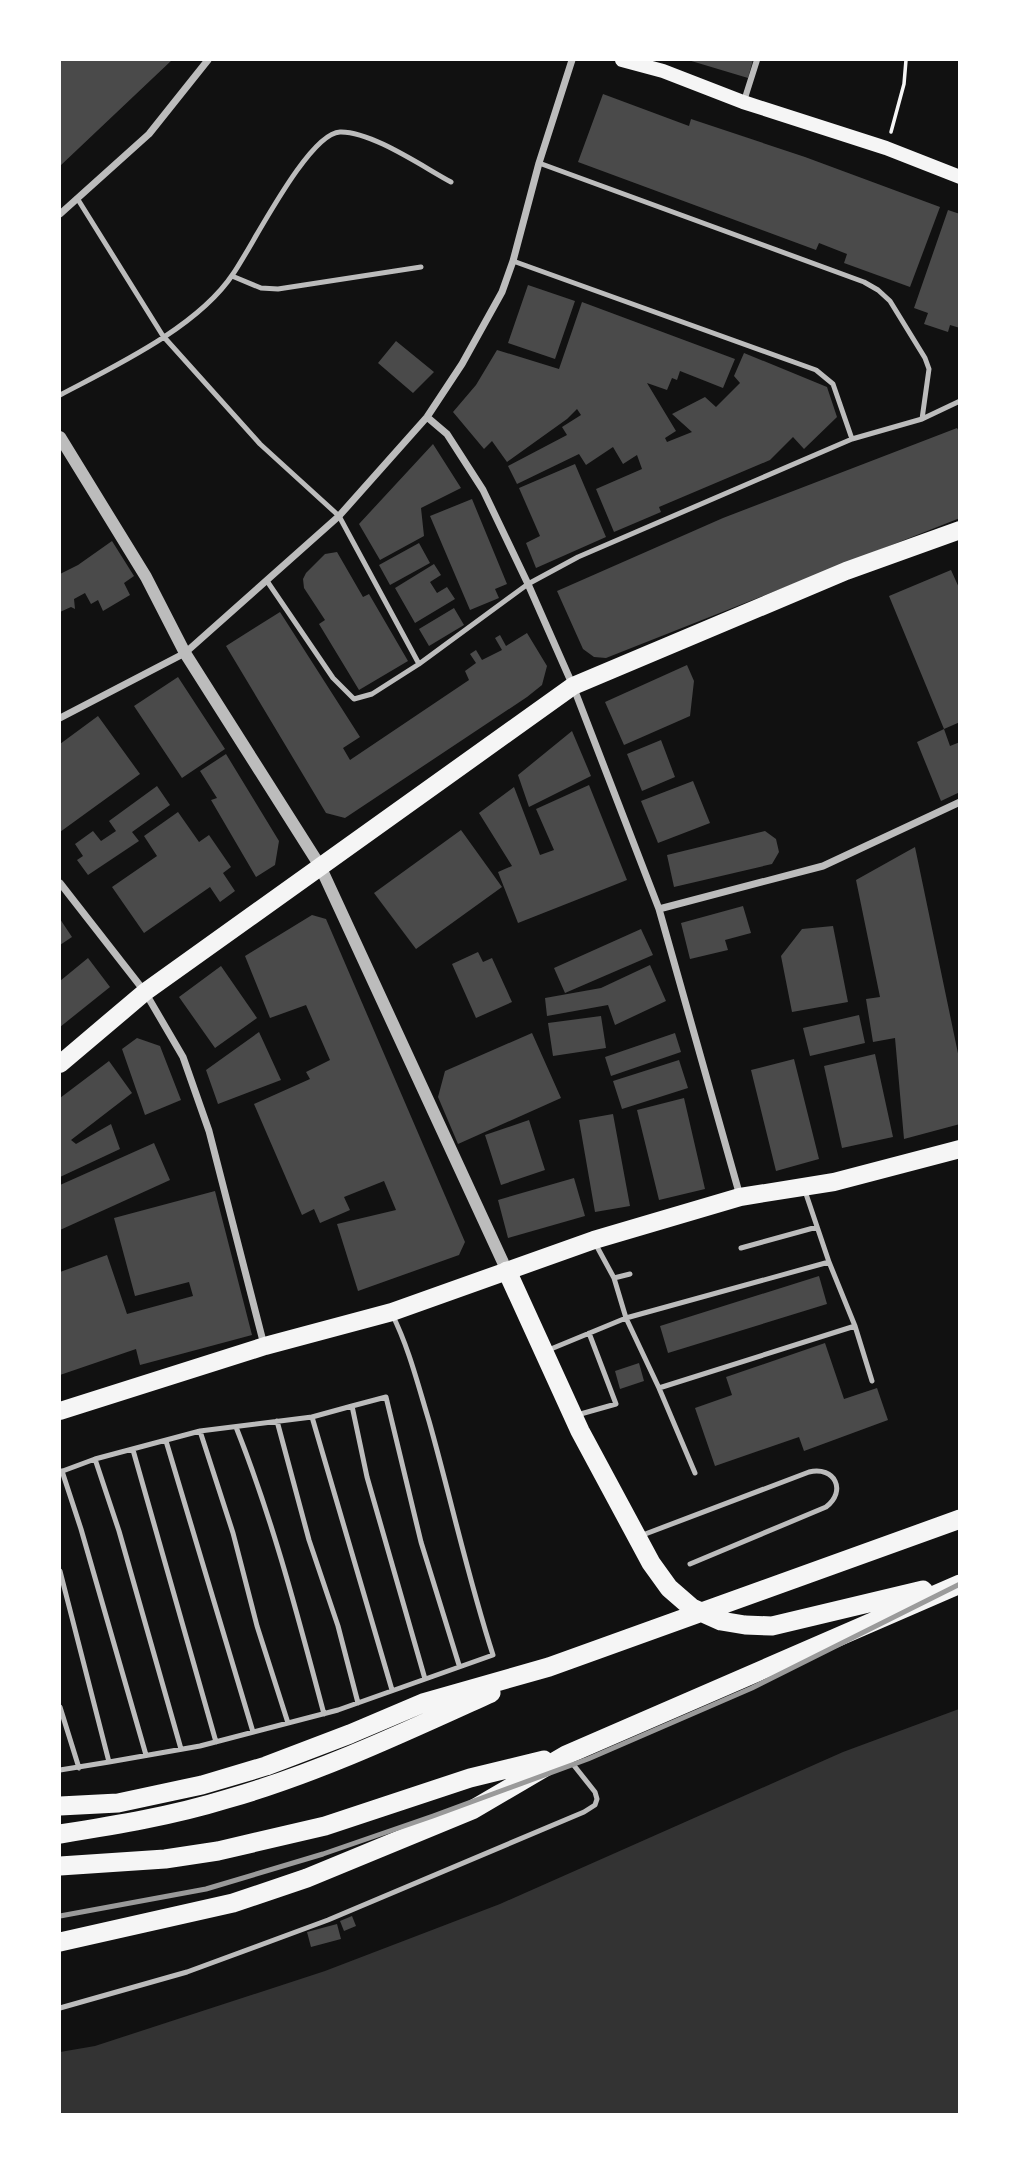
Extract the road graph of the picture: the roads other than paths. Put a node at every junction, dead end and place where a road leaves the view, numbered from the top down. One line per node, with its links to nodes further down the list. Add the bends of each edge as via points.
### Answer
1 (208, 60): 9 (street, via 149,134)
2 (572, 60): 6 (street)
3 (622, 60): 5 (main road)
4 (757, 60): 5 (street)
5 (743, 102): 7 (main road)
6 (540, 163): 11 (street); 18 (lane, via 878,290 890,301 929,369)
7 (960, 177)
8 (451, 182): 13 (lane, via 369,137 338,131 322,140 292,175)
9 (77, 198): 10 (street); 14 (lane)
10 (60, 214)
11 (513, 261): 17 (street, via 487,320); 20 (lane, via 816,370 833,384)
12 (421, 267): 13 (lane, via 278,289 261,288)
13 (232, 276): 14 (lane, via 209,304)
14 (163, 336): 15 (lane); 21 (lane, via 260,444)
15 (60, 395)
16 (960, 401): 18 (lane)
17 (427, 416): 21 (street); 24 (street, via 447,435 483,489)
18 (922, 419): 20 (lane)
19 (60, 437): 25 (street, via 146,577)
20 (852, 439): 24 (lane, via 578,557)
21 (339, 516): 23 (street); 26 (lane)
22 (960, 530): 27 (main road, via 835,575)
23 (267, 581): 25 (street); 26 (lane, via 333,678 354,699 372,694)
24 (528, 584): 26 (lane); 27 (street)
25 (184, 653): 28 (street); 30 (street)
26 (419, 664)
27 (573, 687): 30 (main road); 32 (street)
28 (61, 715)
29 (960, 802): 32 (street, via 823,866)
30 (320, 866): 33 (main road); 42 (street)
31 (60, 883): 33 (street)
32 (659, 909): 37 (street)
33 (145, 992): 34 (main road); 49 (street, via 184,1057 209,1131)
34 (60, 1064)
35 (960, 1149): 36 (main road)
36 (804, 1187): 37 (main road); 38 (lane)
37 (740, 1197): 39 (main road)
38 (817, 1227): 40 (lane); 41 (lane)
39 (594, 1240): 42 (main road); 44 (lane)
40 (741, 1248)
41 (829, 1262): 46 (lane); 47 (lane)
42 (507, 1270): 45 (main road); 50 (highway)
43 (630, 1274): 44 (lane)
44 (614, 1278): 46 (lane)
45 (391, 1312): 49 (main road); 70 (lane, via 410,1358 493,1655)
46 (626, 1318): 48 (lane); 52 (lane)
47 (855, 1326): 51 (lane); 52 (lane)
48 (589, 1333): 50 (lane); 55 (lane, via 616,1404)
49 (265, 1346): 54 (main road)
50 (544, 1352): 55 (highway)
51 (872, 1381)
52 (659, 1388): 64 (lane)
53 (352, 1406): 56 (lane); 70 (lane, via 386,1397 421,1542); 72 (lane, via 367,1477)
54 (60, 1411)
55 (573, 1416): 66 (highway)
56 (312, 1417): 57 (lane); 73 (lane)
57 (277, 1421): 58 (lane); 74 (lane)
58 (236, 1427): 59 (lane); 76 (lane, via 274,1536)
59 (200, 1431): 60 (lane); 77 (lane)
60 (166, 1441): 61 (lane); 78 (lane)
61 (133, 1450): 62 (lane); 79 (lane)
62 (95, 1459): 63 (lane); 80 (lane)
63 (61, 1471): 81 (lane)
64 (695, 1473)
65 (960, 1519): 71 (highway)
66 (637, 1537): 67 (lane, via 809,1472 828,1472 834,1479 837,1494 826,1507); 69 (highway, via 669,1588 692,1608 745,1626 781,1624)
67 (690, 1563)
68 (60, 1571): 83 (lane)
69 (960, 1583): 82 (highway)
70 (459, 1665): 72 (lane)
71 (549, 1667): 86 (highway, via 423,1703 266,1766 202,1785 118,1803); 87 (highway, via 414,1728 228,1799 122,1825)
72 (425, 1679): 73 (lane)
73 (392, 1690): 74 (lane)
74 (358, 1703): 76 (lane)
75 (60, 1707): 84 (lane)
76 (324, 1714): 77 (lane)
77 (288, 1723): 78 (lane)
78 (253, 1732): 79 (lane)
79 (216, 1742): 80 (lane)
80 (181, 1749): 81 (lane)
81 (146, 1755): 83 (lane)
82 (566, 1755): 88 (highway, via 470,1778 325,1826 218,1852); 89 (highway, via 472,1810 307,1878 233,1903); 90 (lane, via 595,1791 595,1805 584,1812 328,1920 187,1972)
83 (109, 1762): 84 (lane)
84 (79, 1768): 85 (lane)
85 (60, 1770)
86 (60, 1806)
87 (60, 1834)
88 (60, 1867)
89 (60, 1942)
90 (60, 2008)

